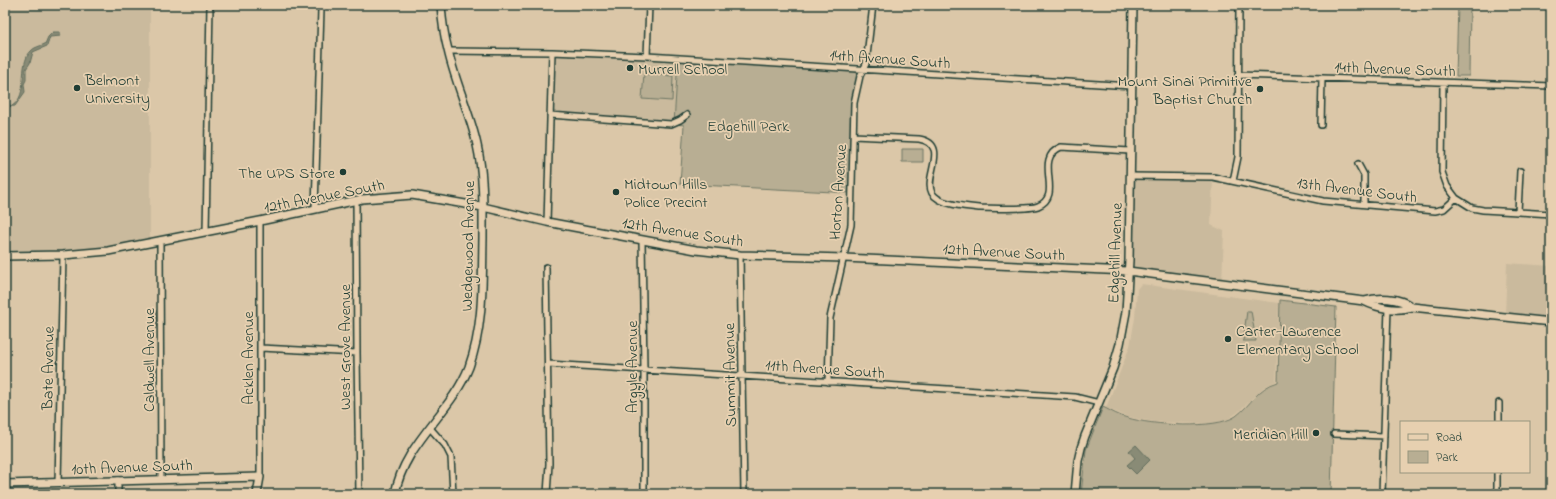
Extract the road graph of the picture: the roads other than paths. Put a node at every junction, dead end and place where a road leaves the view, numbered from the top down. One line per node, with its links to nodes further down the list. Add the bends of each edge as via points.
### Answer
1 (210, 5): 35 (street)
2 (441, 5): 8 (main road, Wedgewood Avenue)
3 (649, 5): 10 (street)
4 (873, 5): 11 (street, Horton Avenue, via 866,64)
5 (1133, 5): 15 (main road, Edgehill Avenue)
6 (1239, 5): 12 (street)
7 (321, 6): 30 (street)
8 (448, 51): 9 (street, 14th Avenue South); 29 (main road, Wedgewood Avenue, via 477,145 482,174)
9 (552, 52): 10 (street, 14th Avenue South); 17 (street)
10 (647, 56): 11 (street, 14th Avenue South)
11 (863, 70): 15 (street, 14th Avenue South); 20 (street, Horton Avenue, via 854,104)
12 (1238, 75): 13 (street, 14th Avenue South); 25 (street, via 1238,157)
13 (1322, 78): 14 (street, 14th Avenue South); 19 (street)
14 (1443, 83): 16 (street, 14th Avenue South); 26 (street, via 1442,172 1447,186)
15 (1131, 86): 21 (main road, Edgehill Avenue)
16 (1551, 86)
17 (550, 115): 18 (street, via 671,124); 34 (street)
18 (687, 115)
19 (1321, 125)
20 (853, 136): 21 (street, via 926,141 935,156 930,185 933,194 945,202 980,208 1026,208 1040,205 1050,192 1049,158 1061,147); 41 (street, Horton Avenue, via 851,225)
21 (1130, 151): 24 (main road, Edgehill Avenue)
22 (1358, 164): 28 (street, via 1364,175)
23 (1520, 171): 31 (street)
24 (1130, 176): 25 (street, 13th Avenue South, via 1213,177); 43 (main road, Edgehill Avenue)
25 (1234, 181): 28 (street, 13th Avenue South, via 1323,201)
26 (1456, 198): 28 (street, 13th Avenue South, via 1444,209 1435,212); 31 (street, via 1472,208)
27 (356, 200): 29 (main road, 12th Avenue South, via 412,196); 30 (main road, 12th Avenue South); 49 (street, West Grove Avenue)
28 (1364, 204)
29 (483, 207): 34 (main road, 12th Avenue South); 57 (main road, Wedgewood Avenue, via 482,303 476,338 468,367 458,389)
30 (315, 208): 33 (main road, 12th Avenue South)
31 (1518, 212): 32 (street)
32 (1551, 214)
33 (260, 221): 35 (main road, 12th Avenue South); 48 (street, Acklen Avenue)
34 (547, 222): 37 (main road, 12th Avenue South)
35 (206, 232): 36 (main road, 12th Avenue South)
36 (160, 240): 38 (main road, 12th Avenue South, via 108,251); 62 (street, Caldwell Avenue)
37 (642, 240): 39 (main road, 12th Avenue South); 51 (street, Argyle Avenue)
38 (63, 255): 40 (main road, 12th Avenue South); 64 (street, Bate Avenue)
39 (740, 255): 41 (main road, 12th Avenue South); 52 (street, Summit Avenue)
40 (5, 256)
41 (844, 258): 43 (main road, 12th Avenue South); 53 (street, Horton Avenue, via 830,318)
42 (546, 267): 50 (street)
43 (1128, 271): 44 (main road, 12th Avenue South); 54 (main road, Edgehill Avenue, via 1126,312 1120,344)
44 (1364, 302): 45 (main road, 12th Avenue South, via 1375,298 1405,302); 46 (main road, 12th Avenue South)
45 (1412, 307): 46 (main road, 12th Avenue South, via 1404,310); 47 (main road, 12th Avenue South)
46 (1388, 308): 59 (street)
47 (1551, 322)
48 (261, 348): 49 (street); 61 (street, Acklen Avenue)
49 (356, 353): 68 (street, West Grove Avenue)
50 (548, 364): 51 (street, 11th Avenue South); 71 (street)
51 (644, 370): 52 (street, 11th Avenue South); 72 (street, Argyle Avenue)
52 (741, 375): 53 (street, 11th Avenue South); 73 (street, Summit Avenue)
53 (828, 382): 54 (street, 11th Avenue South, via 1075,397)
54 (1099, 403): 74 (main road, Edgehill Avenue, via 1081,448)
55 (1499, 403): 56 (street)
56 (1498, 421)
57 (430, 428): 69 (main road, Wedgewood Avenue, via 408,458); 70 (street, via 445,445 451,457)
58 (1334, 434): 59 (street)
59 (1384, 436): 75 (street)
60 (1498, 473): 76 (street)
61 (260, 477): 62 (main road, 10th Avenue South); 67 (main road, Acklen Avenue)
62 (161, 479): 63 (main road, 10th Avenue South)
63 (118, 480): 64 (main road, 10th Avenue South); 66 (street)
64 (58, 482): 65 (main road, 10th Avenue South)
65 (5, 484)
66 (118, 494)
67 (256, 494)
68 (359, 494)
69 (395, 494)
70 (453, 494)
71 (547, 494)
72 (644, 494)
73 (744, 494)
74 (1076, 494)
75 (1382, 494)
76 (1497, 494)

